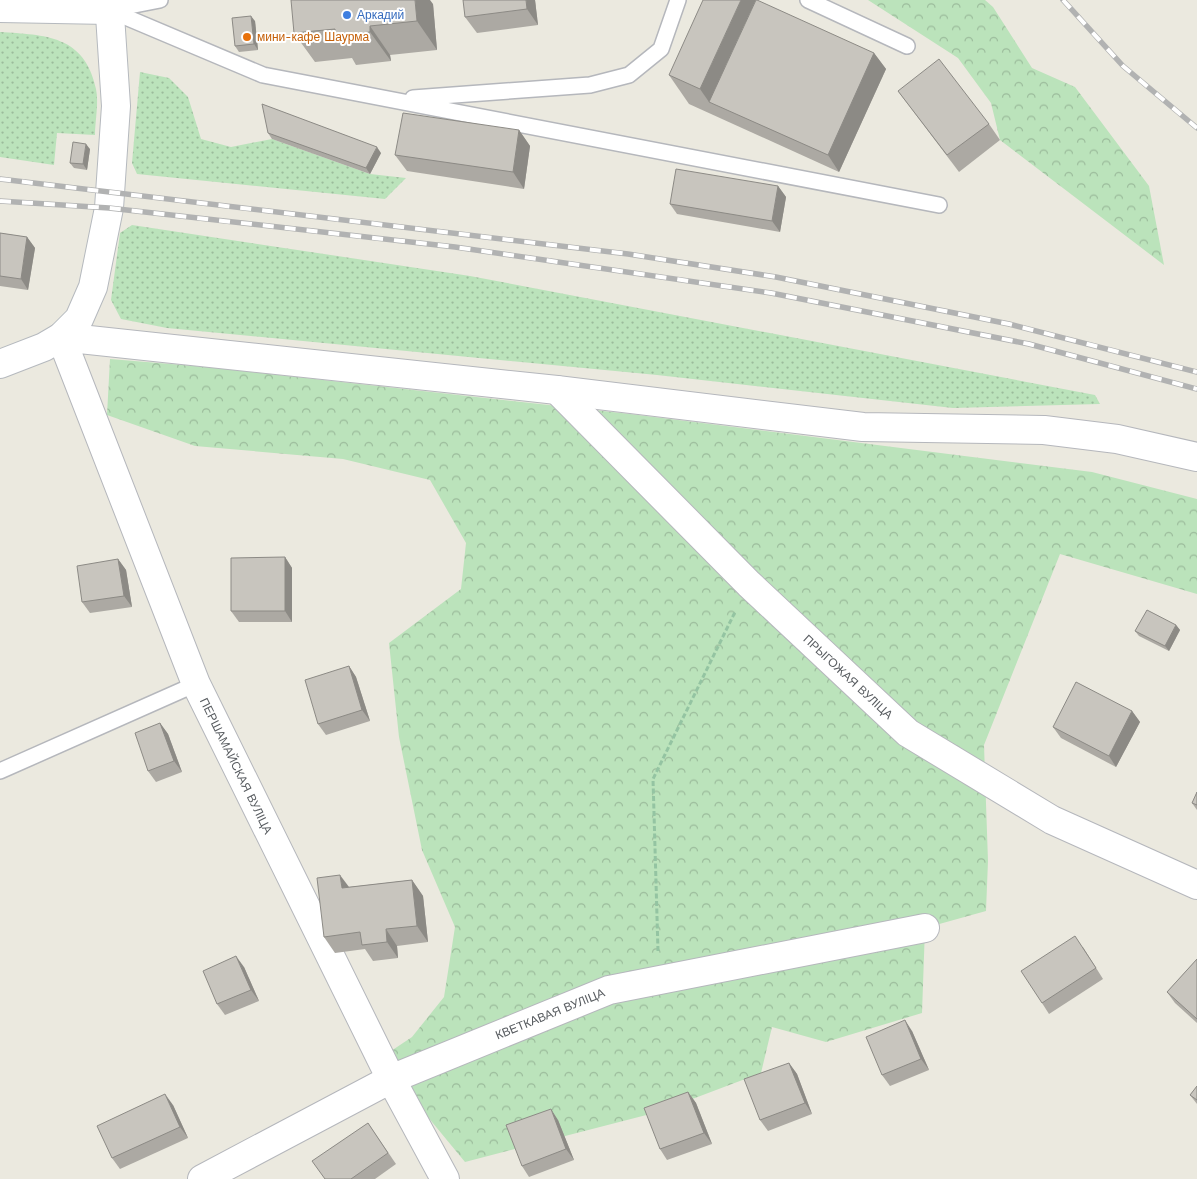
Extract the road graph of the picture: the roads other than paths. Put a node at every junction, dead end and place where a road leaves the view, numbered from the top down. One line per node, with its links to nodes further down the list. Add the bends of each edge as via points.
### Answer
1 (160, 0): 4 (lane)
2 (678, 0): 7 (lane, via 661,49 629,75 590,85)
3 (808, 0): 6 (lane)
4 (109, 5): 5 (street); 7 (lane, via 263,75); 9 (street, via 116,106 109,208 93,287 79,319)
5 (0, 8)
6 (907, 46)
7 (392, 99): 8 (lane)
8 (939, 205)
9 (61, 337): 10 (street); 11 (street); 13 (street, ПЕРШАМАЙСКАЯ ВУЛІЦА)
10 (0, 364)
11 (557, 390): 12 (street, via 863,427 1044,430 1117,439); 15 (street, ПРЫГОЖАЯ ВУЛІЦА, via 749,584 908,733 1052,820)
12 (1197, 457)
13 (196, 684): 14 (lane); 17 (street, ПЕРШАМАЙСКАЯ ВУЛІЦА)
14 (0, 771)
15 (1197, 886)
16 (925, 928): 17 (street, КВЕТКАВАЯ ВУЛІЦА, via 608,990)
17 (391, 1079): 18 (street, КВЕТКАВАЯ ВУЛІЦА); 19 (street, ПЕРШАМАЙСКАЯ ВУЛІЦА)
18 (202, 1179)
19 (445, 1179)

